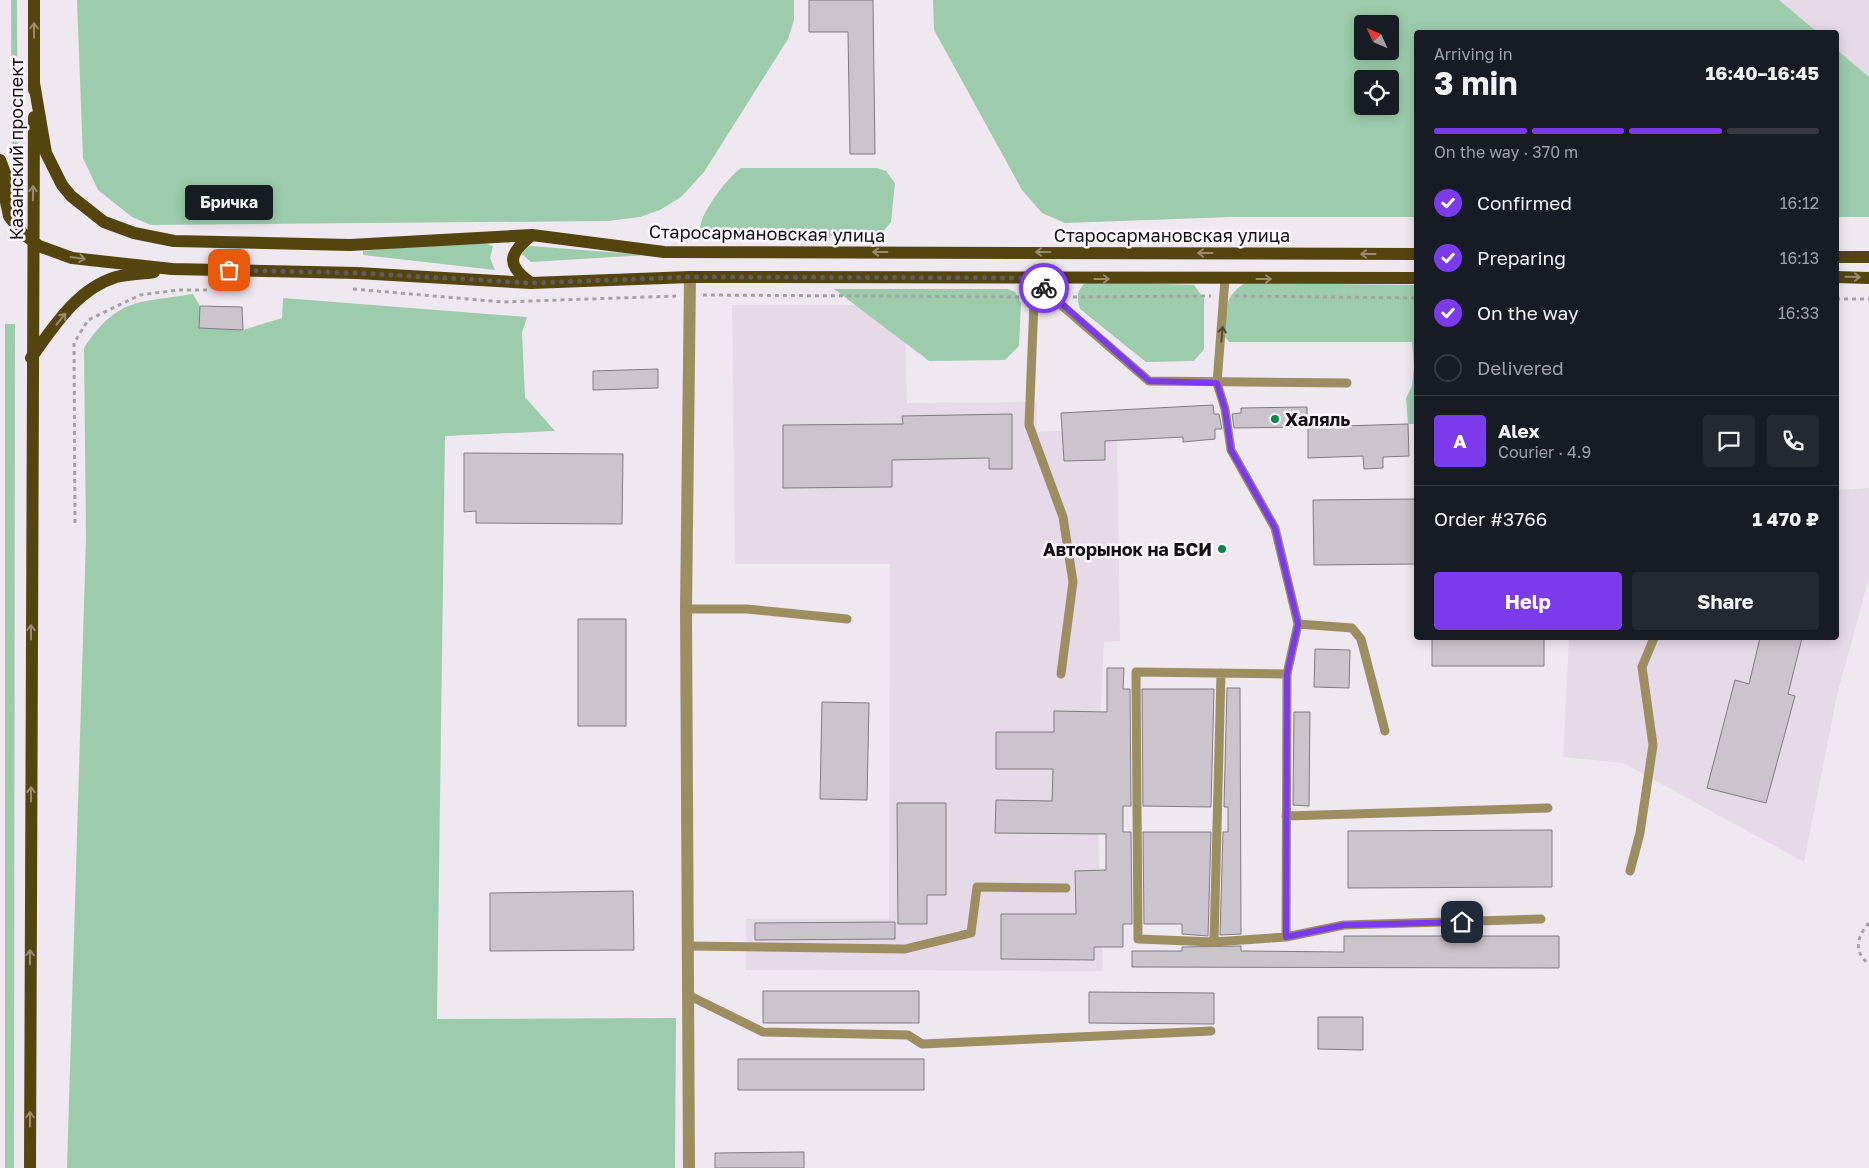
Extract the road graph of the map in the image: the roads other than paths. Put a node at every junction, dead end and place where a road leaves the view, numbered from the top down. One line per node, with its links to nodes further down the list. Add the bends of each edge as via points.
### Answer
1 (34, 0): 2 (main road, Казанский проспект, one-way to 1)
2 (34, 83): 4 (main road, Старосармановская улица, via 46,153 62,185 94,215 134,234 174,241 350,245); 5 (main road, Казанский проспект, one-way to 2)
3 (0, 160): 5 (main road, via 5,173 9,216)
4 (532, 235): 6 (main road, Старосармановская улица, one-way to 4, via 664,252); 16 (main road, via 514,252 512,260 518,274)
5 (33, 241): 9 (main road, one-way to 9, via 47,250 72,258); 17 (main road, Казанский проспект)
6 (1414, 254)
7 (1839, 257): 8 (main road)
8 (1869, 257)
9 (172, 269): 16 (main road, via 357,273); 17 (main road, one-way to 9, via 62,316 87,292 116,277)
10 (690, 277): 12 (main road); 16 (main road); 20 (street)
11 (1839, 277): 14 (main road, one-way to 14)
12 (1035, 278): 15 (main road, one-way to 15); 18 (lane, via 1052,297 1149,381); 25 (lane, via 1029,425 1063,516 1073,582)
13 (1414, 278): 15 (main road, one-way to 13)
14 (1869, 278)
15 (1225, 279): 18 (lane, one-way to 15)
16 (531, 283)
17 (31, 358): 38 (main road, Казанский проспект, one-way to 17)
18 (1217, 383): 19 (lane); 22 (lane, via 1225,409 1231,450 1275,528)
19 (1347, 384)
20 (686, 608): 21 (lane, via 746,609); 35 (street)
21 (847, 620)
22 (1298, 624): 26 (lane); 27 (lane, via 1352,628 1361,638)
23 (1653, 640): 30 (lane, via 1642,667 1653,745 1640,833)
24 (1221, 673): 26 (lane); 34 (lane); 34 (lane, via 1136,672 1138,939)
25 (1060, 674)
26 (1287, 674): 29 (lane)
27 (1385, 731)
28 (1548, 808): 29 (lane)
29 (1286, 816): 33 (lane)
30 (1630, 871)
31 (1066, 888): 35 (lane, via 977,887 971,933 905,949)
32 (1541, 919): 33 (lane, via 1344,925)
33 (1286, 937): 34 (lane)
34 (1214, 942)
35 (688, 946): 36 (street)
36 (688, 995): 37 (lane, via 763,1032 908,1035 922,1044); 39 (street)
37 (1210, 1031)
38 (30, 1168)
39 (689, 1168)

